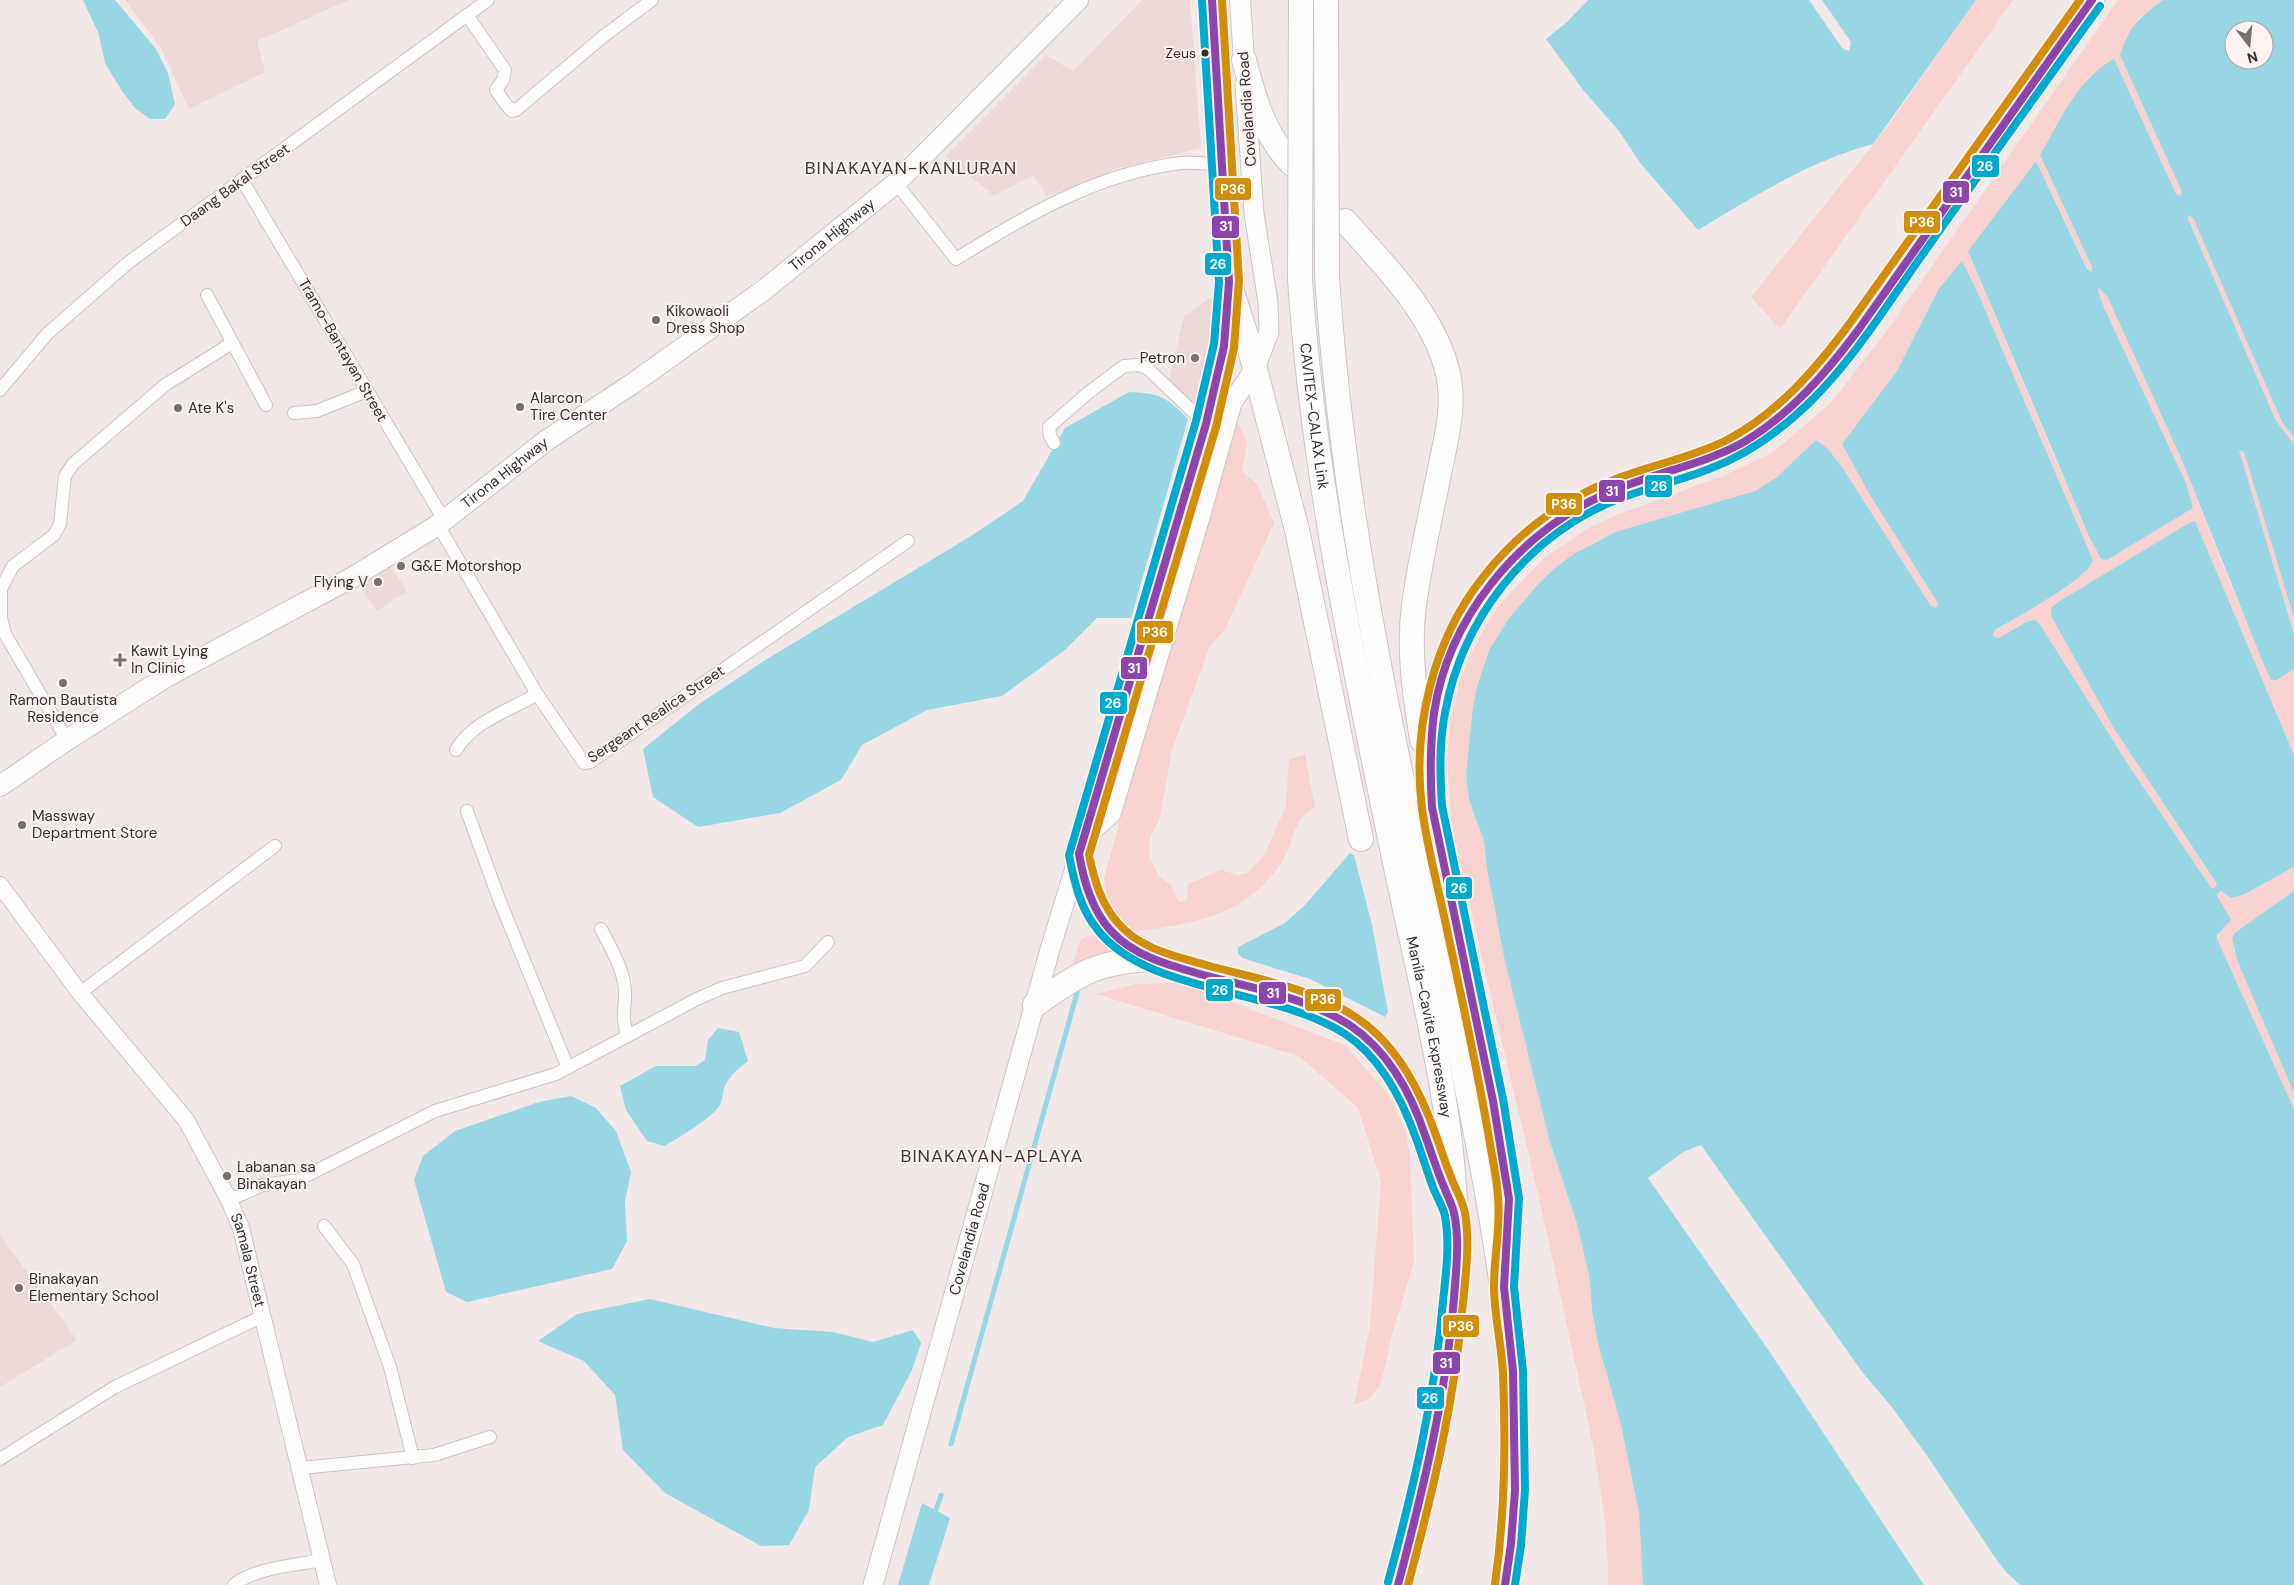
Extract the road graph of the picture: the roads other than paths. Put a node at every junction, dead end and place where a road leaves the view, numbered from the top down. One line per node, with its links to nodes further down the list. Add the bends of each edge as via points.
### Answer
1 (488, 0): 9 (street, Daang Bakal Street)
2 (652, 0): 9 (street, via 512,111 496,90 505,70)
3 (1078, 0): 14 (main road, Tirona Highway)
4 (1212, 0): 12 (main road, Covelandia Road)
5 (1240, 0): 10 (main road, Covelandia Road)
6 (1301, 0): 34 (highway, CAVITEX–CALAX Link, bridge, via 1300,279 1308,373 1345,615)
7 (1326, 0): 34 (highway, CAVITEX–CALAX Link, bridge, via 1327,275 1337,390)
8 (2092, 0): 31 (highway, via 1862,321 1802,396 1764,429 1728,450 1613,490 1574,510 1536,537 1504,568 1466,621 1443,673 1432,722)
9 (467, 15): 13 (street, Daang Bakal Street)
10 (1244, 60): 11 (highway, via 1268,130); 19 (main road, Covelandia Road, via 1254,214 1268,302 1269,332)
11 (1292, 164)
12 (1223, 165): 14 (street, via 1183,163 1141,170 1086,189 1018,221 956,259); 16 (main road, Covelandia Road)
13 (242, 180): 20 (street, Daang Bakal Street, via 129,262 89,296 47,334); 21 (street, Tramo-Bantayan Street)
14 (896, 184): 26 (main road, Tirona Highway, via 764,290 547,440)
15 (1345, 221): 31 (highway, via 1422,315 1440,349 1450,379 1450,413 1412,631 1413,679)
16 (1229, 282): 19 (highway); 24 (main road, Covelandia Road, via 1224,346)
17 (207, 296): 18 (street)
18 (232, 343): 22 (street); 29 (street, via 164,385 73,464 65,476 60,524 54,535 14,566 1,589 1,618 5,634)
19 (1255, 368): 35 (highway, via 1309,583); 37 (main road, Covelandia Road, via 1232,403 1111,814)
20 (0, 390)
21 (367, 391): 23 (street, via 317,411); 26 (street, Tramo-Bantayan Street)
22 (266, 405)
23 (294, 413)
24 (1206, 424): 25 (street, via 1147,368 1124,366 1050,427); 37 (main road, Covelandia Road)
25 (1054, 443)
26 (441, 523): 28 (street, Sergeant Realica Street); 29 (main road, Tirona Highway, via 353,577 166,677)
27 (908, 541): 28 (street, Sergeant Realica Street, via 587,763 579,758)
28 (537, 694): 30 (street, via 472,729)
29 (67, 740): 32 (main road, Tirona Highway)
30 (456, 750)
31 (1430, 784): 49 (highway, via 1437,834 1504,1162 1509,1218)
32 (0, 786)
33 (468, 811): 45 (street, via 499,899)
34 (1399, 824): 47 (highway, Manila–Cavite Expressway, via 1441,1081); 49 (highway, Manila–Cavite Expressway, via 1456,1030)
35 (1361, 839)
36 (275, 846): 42 (street)
37 (1082, 846): 41 (highway, via 1088,892 1097,912 1117,937); 43 (main road, Covelandia Road)
38 (0, 885): 42 (street, Samala Street)
39 (601, 929): 44 (street, via 625,989 623,1024)
40 (828, 942): 44 (street, via 805,966 722,988)
41 (1152, 960): 43 (highway, via 1122,961 1093,968); 47 (highway, via 1310,1007 1365,1037 1380,1052 1405,1088)
42 (80, 993): 46 (street, Samala Street, via 186,1120)
43 (1034, 1005): 58 (main road, Covelandia Road)
44 (628, 1036): 45 (street)
45 (568, 1068): 46 (street, via 435,1111 298,1180 263,1185)
46 (229, 1200): 50 (street, Samala Street, via 241,1228)
47 (1455, 1215): 59 (highway, Manila–Cavite Expressway, via 1455,1281 1446,1368 1431,1454)
48 (324, 1226): 52 (street, via 353,1264 390,1367)
49 (1504, 1286): 60 (highway, Manila–Cavite Expressway, via 1515,1424 1513,1512)
50 (263, 1316): 53 (street, via 116,1387); 54 (street, Samala Street)
51 (490, 1437): 52 (street, via 434,1455)
52 (413, 1458): 54 (street)
53 (0, 1459)
54 (301, 1468): 55 (street, Samala Street)
55 (322, 1560): 56 (street, via 255,1574); 57 (street, Samala Street)
56 (234, 1585)
57 (328, 1585)
58 (873, 1585)
59 (1398, 1585)
60 (1505, 1585)

